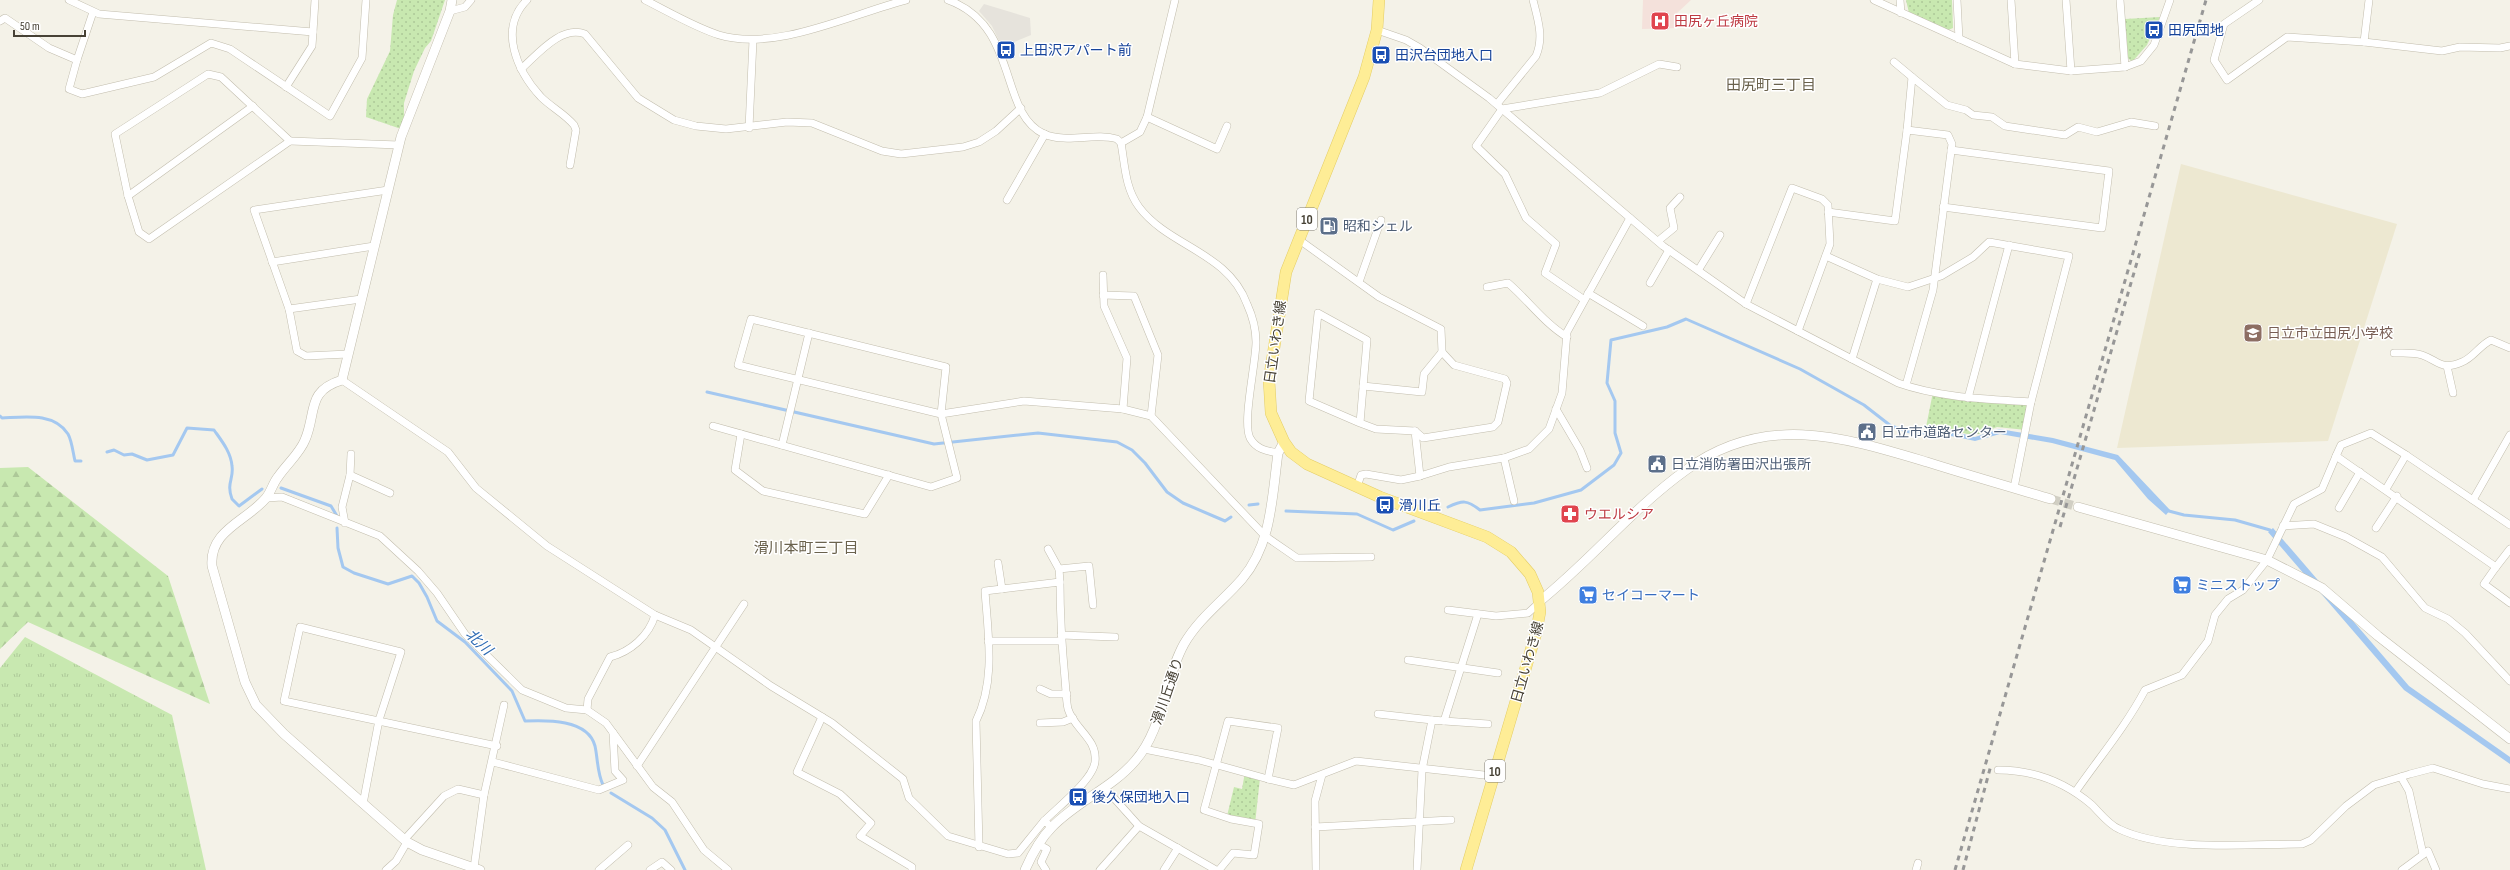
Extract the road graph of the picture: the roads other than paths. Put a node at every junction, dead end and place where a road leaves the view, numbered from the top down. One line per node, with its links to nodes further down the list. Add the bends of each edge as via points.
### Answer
1 (69, 0): 23 (street)
2 (315, 0): 27 (street)
3 (366, 0): 40 (street, via 362,58 330,116)
4 (452, 0): 22 (street)
5 (471, 0): 22 (street, via 465,7)
6 (527, 0): 37 (street, via 514,17 512,29 512,40)
7 (644, 0): 29 (street, via 719,35)
8 (906, 0): 29 (street, via 793,34)
9 (948, 0): 43 (street, via 961,4 986,24 998,47)
10 (1174, 0): 44 (street)
11 (1379, 0): 26 (main road, 日立いわき線 / 10)
12 (1533, 0): 42 (street, via 1540,30 1540,47)
13 (1874, 0): 24 (street)
14 (1900, 0): 24 (street)
15 (1957, 0): 28 (street)
16 (2011, 0): 34 (street)
17 (2066, 0): 38 (street)
18 (2120, 0): 36 (street)
19 (2170, 0): 36 (street, via 2159,33 2148,55)
20 (2259, 0): 30 (street, via 2224,24 2214,60 2227,80 2287,37)
21 (2369, 0): 30 (street)
22 (450, 11): 52 (street)
23 (93, 12): 27 (street); 32 (street)
24 (1901, 13): 28 (street)
25 (2, 17): 32 (street, via 49,48)
26 (1377, 30): 42 (street, via 1420,48); 64 (main road, 日立いわき線 / 10, via 1364,77)
27 (313, 32): 40 (street, via 312,46)
28 (1959, 39): 34 (street)
29 (753, 40): 47 (street)
30 (2364, 42): 31 (street, via 2442,51 2460,47)
31 (2510, 46)
32 (77, 60): 40 (street, via 69,89 82,94 154,77 212,44 230,49)
33 (1894, 62): 39 (street)
34 (2015, 64): 38 (street)
35 (1677, 67): 42 (street, via 1659,64 1600,94)
36 (2125, 68): 38 (street)
37 (521, 69): 47 (street, via 559,37 578,32 585,34 638,98 654,110 674,120 696,126); 54 (street, via 543,98 574,125 576,130)
38 (2071, 71)
39 (1912, 77): 46 (street, via 1947,105 1966,110 1973,115 1992,117 2005,126 2065,135 2078,128 2097,132 2131,122); 48 (street)
40 (286, 87)
41 (253, 106): 50 (street); 56 (street); 56 (street, via 221,77 208,74 115,134)
42 (1499, 106): 61 (street); 81 (street, via 1476,146 1506,174 1526,218 1556,244 1545,273)
43 (1021, 108): 47 (street, via 996,131 979,142 963,147 901,154 882,151 812,123 787,122); 49 (street, via 1028,119)
44 (1147, 117): 45 (street, via 1217,149); 51 (street, via 1140,132)
45 (1227, 126)
46 (2155, 126)
47 (749, 128)
48 (1907, 130): 53 (street, via 1948,135 1952,144); 60 (street, via 1895,221)
49 (1045, 134): 51 (street, via 1073,138 1112,137); 58 (street)
50 (290, 141): 52 (street); 56 (street, via 150,239 139,232)
51 (1121, 143): 112 (street, via 1128,183 1138,206 1153,222 1210,258 1228,273 1247,303 1256,341 1248,418 1249,437 1258,448)
52 (399, 145): 55 (street)
53 (1951, 150): 59 (street); 59 (street, via 2109,171 2102,228)
54 (570, 165)
55 (388, 190): 67 (street); 70 (street, via 254,210)
56 (128, 196)
57 (1680, 197): 65 (street, via 1670,208 1674,228)
58 (1007, 200)
59 (1943, 207): 74 (street)
60 (1828, 212): 69 (street, via 1830,244); 82 (street, via 1827,202 1792,188)
61 (1630, 218): 65 (street); 78 (street)
62 (1381, 220): 75 (street)
63 (1720, 235): 71 (street)
64 (1298, 239): 75 (street); 110 (main road, 日立いわき線 / 10, via 1283,281 1269,380 1271,413)
65 (1658, 242): 68 (street)
66 (2009, 245): 74 (street, via 1988,242 1973,257); 99 (street); 100 (street, via 2070,256)
67 (374, 246): 70 (street); 80 (street)
68 (1669, 250): 71 (street); 76 (street)
69 (1826, 256): 73 (street); 85 (street)
70 (272, 262): 83 (street)
71 (1699, 269): 82 (street)
72 (1103, 275): 79 (street)
73 (1876, 279): 74 (street, via 1908,287); 92 (street)
74 (1934, 279): 96 (street)
75 (1359, 282): 89 (street, via 1380,297 1442,329)
76 (1650, 282)
77 (1487, 287): 87 (street, via 1508,284 1554,329)
78 (1588, 293): 81 (street); 84 (street)
79 (1103, 295): 101 (street, via 1104,306 1127,358); 104 (street, via 1134,296 1158,355)
80 (362, 299): 83 (street); 91 (street)
81 (1584, 299): 87 (street)
82 (1746, 304): 85 (street)
83 (289, 309): 91 (street, via 297,351 306,356)
84 (1643, 326)
85 (1798, 331): 92 (street)
86 (809, 333): 94 (street); 94 (street, via 751,319 738,365); 103 (street, via 946,367)
87 (1567, 337): 102 (street, via 1562,393)
88 (2510, 348): 93 (street, via 2491,340 2482,344 2464,362)
89 (1442, 352): 97 (street, via 1424,374 1422,392); 107 (street, via 1454,365 1505,379 1507,383 1498,422 1493,427 1423,438)
90 (2394, 352): 93 (street, via 2422,355)
91 (348, 354): 95 (street)
92 (1852, 359): 96 (street)
93 (2447, 366): 98 (street)
94 (797, 379): 103 (street); 111 (street)
95 (342, 380): 127 (street, via 327,384 319,393 305,441 277,478); 153 (street, via 448,452 476,488 547,546)
96 (1906, 385): 99 (street)
97 (1363, 386): 105 (street); 105 (street, via 1367,340 1318,313 1309,401)
98 (2453, 393)
99 (1968, 398): 100 (street)
100 (2031, 402): 123 (street)
101 (1123, 409): 103 (street, via 1024,401); 104 (street)
102 (1556, 409): 116 (street, via 1549,429 1530,449); 117 (street, via 1572,434)
103 (941, 414): 120 (street, via 957,478 931,487)
104 (1151, 416): 137 (street)
105 (1360, 424): 107 (street, via 1376,429)
106 (714, 426): 108 (street)
107 (1415, 431): 121 (street)
108 (742, 434): 111 (street); 120 (street, via 735,470 763,491 865,514)
109 (2510, 435): 129 (street)
110 (1284, 442): 112 (street, 滑川丘通り); 122 (main road, 日立いわき線 / 10, via 1291,452 1307,464)
111 (782, 445): 120 (street)
112 (1278, 453): 137 (street, 滑川丘通り)
113 (351, 454): 119 (street)
114 (2406, 455): 115 (street, via 2372,433 2341,445); 124 (street); 129 (street)
115 (2336, 456): 118 (street); 135 (street, via 2322,489 2294,504)
116 (1504, 458): 121 (street, via 1449,467); 130 (street)
117 (1587, 468)
118 (2360, 472): 124 (street); 132 (street)
119 (350, 475): 125 (street); 133 (street, via 342,507)
120 (889, 475)
121 (1420, 476): 122 (street, via 1401,480 1366,474 1361,476)
122 (1357, 487): 147 (main road, 日立いわき線 / 10, via 1500,543 1530,574)
123 (2014, 488): 128 (street); 147 (street, via 1838,437 1794,434 1748,442 1713,454 1687,469 1647,502)
124 (2386, 489): 126 (street)
125 (390, 493)
126 (2397, 496): 136 (street); 143 (street)
127 (267, 498): 133 (street, via 282,497); 191 (street, via 224,534 211,554 212,566 245,682 256,705 267,718)
128 (2051, 500)
129 (2474, 500): 134 (street)
130 (1514, 501)
131 (2078, 507): 141 (street)
132 (2339, 508)
133 (345, 523): 165 (street, via 380,536 418,571 437,593 465,634 522,690 566,708)
134 (2510, 525)
135 (2283, 526): 141 (street); 161 (street, via 2314,524 2382,557 2425,608 2448,619 2465,633)
136 (2376, 528)
137 (1265, 536): 140 (street, via 1297,558); 177 (street, 滑川丘通り, via 1259,552 1242,578 1205,616 1184,644 1170,675 1153,732)
138 (1048, 549): 144 (street)
139 (2510, 549): 143 (street)
140 (1371, 557)
141 (2267, 560): 175 (street, via 2322,588 2378,636); 189 (street, via 2243,590 2228,599 2215,615 2208,641 2182,675 2145,690 2132,715 2120,727)
142 (998, 563): 146 (street)
143 (2496, 567): 148 (street, via 2484,584)
144 (1059, 569): 145 (street); 150 (street, via 1089,566)
145 (1060, 582): 146 (street); 155 (street)
146 (1002, 589): 156 (street, via 985,591)
147 (1540, 601): 152 (street, via 1528,613 1496,616); 184 (main road, 日立いわき線 / 10, via 1536,633)
148 (2510, 603)
149 (744, 604): 157 (street)
150 (1094, 605)
151 (1448, 610): 152 (street)
152 (1478, 614): 159 (street)
153 (655, 615): 157 (street, via 691,630); 165 (street, via 652,624 632,648 610,657 588,699)
154 (1115, 637): 155 (street)
155 (1061, 638): 156 (street); 163 (street)
156 (988, 641): 201 (street, via 991,664 976,721)
157 (716, 647): 167 (street, via 771,686); 180 (street)
158 (1408, 660): 159 (street)
159 (1462, 666): 160 (street); 171 (street)
160 (1498, 673)
161 (2510, 681)
162 (1040, 689): 163 (street, via 1051,694)
163 (1067, 694): 168 (street, via 1068,710)
164 (504, 705): 176 (street)
165 (588, 710): 174 (street, via 606,723)
166 (1378, 714): 170 (street)
167 (822, 717): 201 (street, via 903,779 908,798 948,836); 210 (street, via 797,772 840,794 871,823 860,836 912,867)
168 (1072, 718): 172 (street, via 1063,722); 193 (street, via 1090,740 1095,763 1082,784)
169 (379, 720): 169 (street, via 401,652 300,627 284,701); 176 (street); 191 (street)
170 (1432, 720): 171 (street); 181 (street)
171 (1444, 721): 173 (street)
172 (1040, 723)
173 (1488, 724)
174 (613, 733): 178 (street, via 615,771 623,780 599,790); 180 (street)
175 (2510, 739)
176 (497, 746): 178 (street)
177 (1144, 749): 179 (street); 187 (street, 滑川丘通り, via 1135,761)
178 (492, 762): 190 (street)
179 (1215, 764): 186 (street); 186 (street, via 1228,721 1278,728); 216 (street, via 1204,810 1231,820 1259,824 1254,855 1233,854)
180 (637, 766): 209 (street, via 653,787 672,802 704,850)
181 (1422, 770): 183 (street, via 1356,761); 184 (street); 194 (street)
182 (1998, 770): 189 (street, via 2018,770 2039,775)
183 (1322, 775): 186 (street, via 1294,785); 197 (street, via 1316,801)
184 (1494, 776): 219 (main road, 日立いわき線 / 10)
185 (2401, 777): 188 (street, via 2433,768 2483,784); 189 (street, via 2374,786 2346,806 2311,840 2302,844 2150,841 2117,829); 203 (street, via 2409,791)
186 (1268, 779)
187 (1105, 788): 195 (street); 196 (street, 滑川丘通り, via 1081,803)
188 (2510, 789)
189 (2076, 791)
190 (484, 795): 198 (street, via 458,789 444,796); 204 (street)
191 (363, 804): 198 (street)
192 (1451, 820): 194 (street)
193 (1044, 821): 196 (street); 201 (street, via 1018,853 997,853)
194 (1419, 821): 197 (street); 218 (street)
195 (1139, 826): 202 (street); 213 (street)
196 (1052, 827): 199 (street, 滑川丘通り)
197 (1315, 827): 217 (street)
198 (405, 841): 204 (street, via 422,850); 205 (street, via 396,861)
199 (1038, 844): 211 (street, 滑川丘通り); 212 (street, via 1047,849 1041,862)
200 (628, 845): 206 (street)
201 (979, 847)
202 (1178, 848): 214 (street); 215 (street)
203 (2424, 854): 220 (street); 221 (street, via 2428,851)
204 (477, 869)
205 (386, 870)
206 (599, 870)
207 (650, 870): 208 (street, via 662,862)
208 (671, 870)
209 (728, 870)
210 (912, 870)
211 (1025, 870)
212 (1046, 870)
213 (1100, 870)
214 (1164, 870)
215 (1216, 870)
216 (1219, 870)
217 (1316, 870)
218 (1417, 870)
219 (1466, 870)
220 (2402, 870)
221 (2436, 870)

